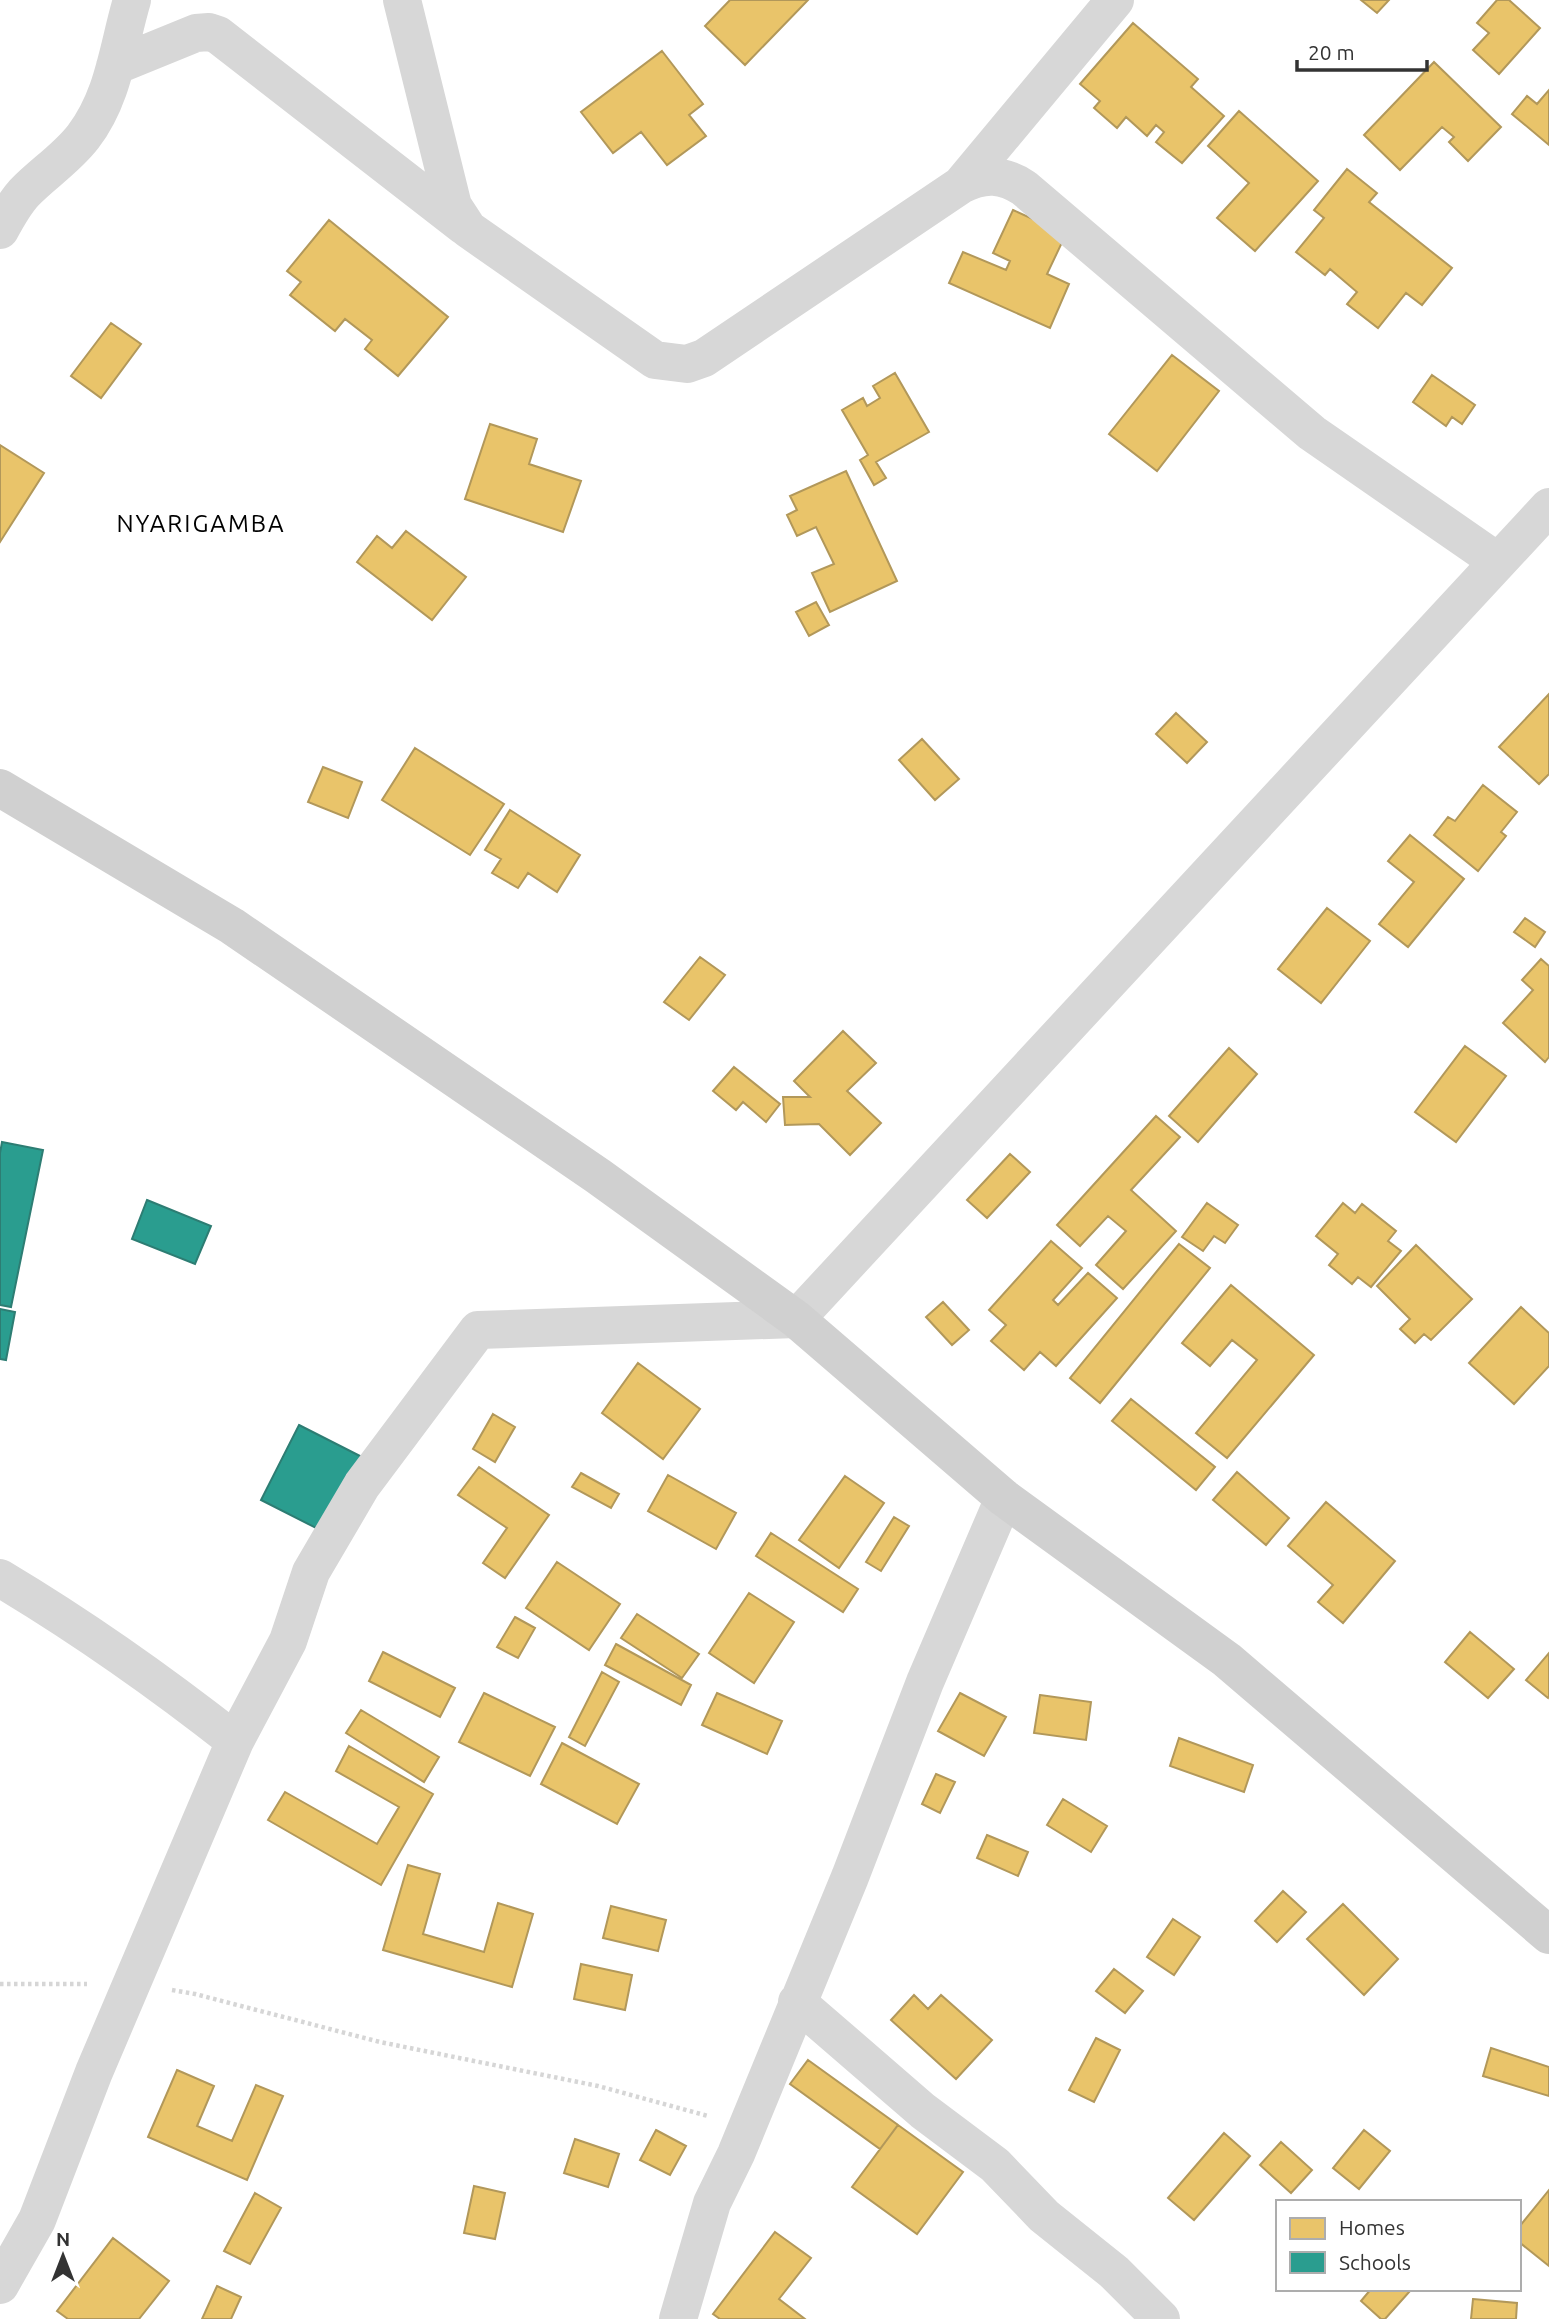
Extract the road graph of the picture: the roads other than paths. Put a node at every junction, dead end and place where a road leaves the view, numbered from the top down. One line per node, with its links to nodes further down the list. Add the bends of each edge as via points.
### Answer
1 (132, 0): 4 (street)
2 (402, 0): 6 (street, via 453,206)
3 (1115, 0): 5 (street)
4 (116, 66): 6 (street, via 196,33 218,35); 7 (street, via 83,138 23,194)
5 (961, 185): 6 (street, via 704,358 687,364 655,360); 9 (street, via 993,176 1024,188 1312,433)
6 (468, 229)
7 (0, 230)
8 (1549, 507): 9 (street)
9 (1497, 561): 11 (street)
10 (0, 788): 11 (street, via 232,926 598,1176)
11 (796, 1319): 12 (street); 14 (street, via 478,1330 362,1485 311,1572 288,1641)
12 (1004, 1498): 15 (street, via 1227,1660); 16 (street)
13 (0, 1578): 14 (street, via 66,1618)
14 (235, 1741): 17 (street, via 94,2072 37,2220)
15 (1543, 1919)
16 (797, 2002): 18 (street, via 712,2203); 19 (street, via 923,2111 995,2165)
17 (0, 2285)
18 (678, 2319)
19 (1161, 2319)

